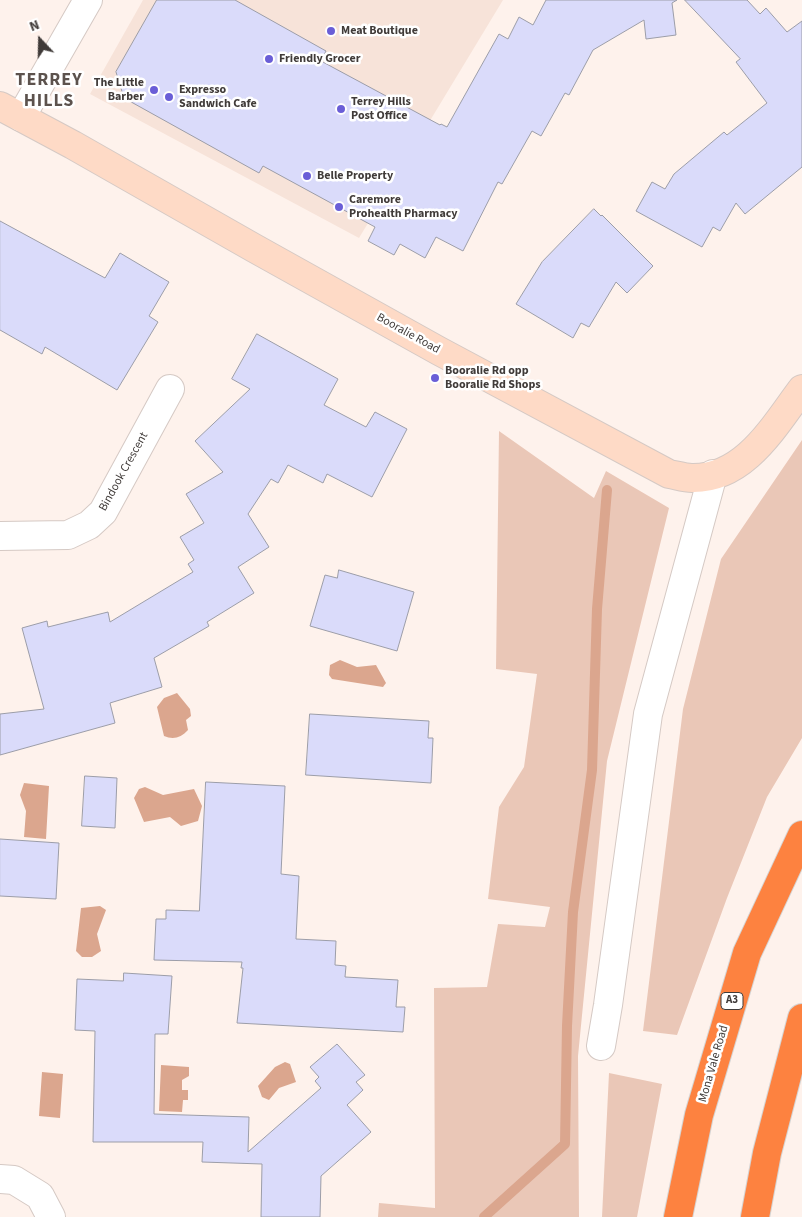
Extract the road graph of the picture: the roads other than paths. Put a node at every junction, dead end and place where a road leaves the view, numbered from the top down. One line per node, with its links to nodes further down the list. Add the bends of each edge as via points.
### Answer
1 (88, 0): 2 (street)
2 (10, 112): 5 (street, Booralie Road, via 632,456 669,474 692,478)
3 (170, 389): 6 (street, Bindook Crescent, via 103,512 89,525 68,535)
4 (802, 389): 5 (street, Booralie Road, via 758,447 741,463)
5 (714, 474): 9 (street, via 648,714)
6 (0, 536)
7 (802, 835): 12 (highway, Mona Vale Road / A3, via 747,953 699,1116)
8 (802, 1018): 13 (highway, via 767,1153)
9 (601, 1046)
10 (0, 1179): 11 (street, via 14,1180 40,1196)
11 (51, 1217)
12 (678, 1217)
13 (755, 1217)

